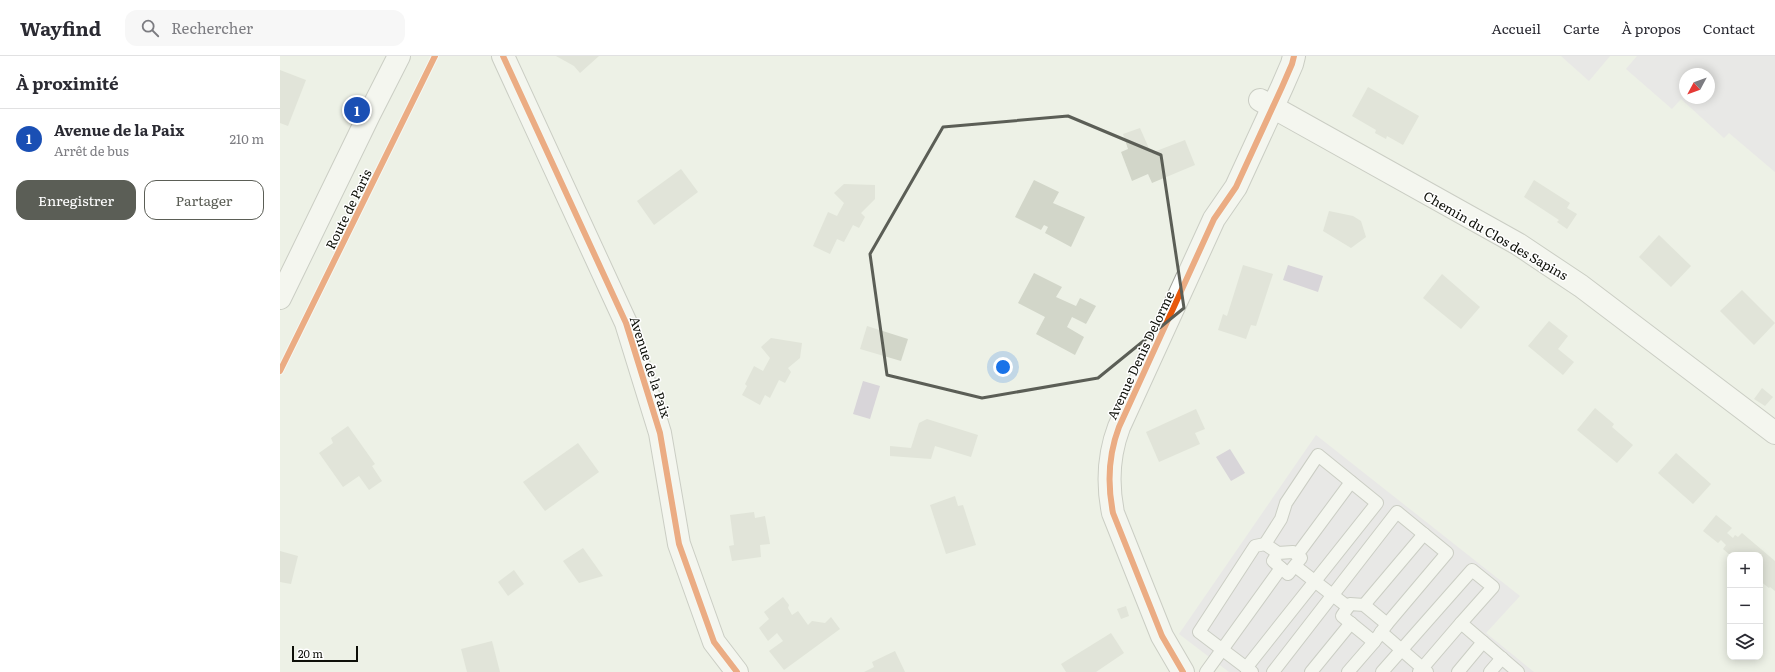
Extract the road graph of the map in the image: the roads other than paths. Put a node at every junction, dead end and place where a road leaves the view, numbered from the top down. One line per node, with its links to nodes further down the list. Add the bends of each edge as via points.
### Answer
1 (399, 56): 6 (street, Route de Paris)
2 (503, 56): 27 (street, Avenue de la Paix, via 626,323 660,434 679,544 714,642)
3 (1280, 56): 5 (street, Avenue Denis Delorme)
4 (1294, 56): 5 (street, Avenue Denis Delorme, via 1292,64)
5 (1266, 104): 7 (street, Chemin du Clos des Sapins, via 1518,244 1581,286); 28 (street, Avenue Denis Delorme, via 1224,181 1214,219 1119,427 1110,456 1109,493 1113,513 1162,636)
6 (280, 298)
7 (1775, 434)
8 (1351, 482): 10 (lane, via 1318,455 1286,503 1281,519); 12 (lane); 14 (lane, via 1376,503)
9 (1424, 534): 15 (lane, via 1397,512); 16 (lane); 20 (lane, via 1447,553)
10 (1265, 544): 11 (lane); 22 (lane, via 1255,546 1199,632)
11 (1278, 553): 12 (lane, via 1293,552); 13 (lane, via 1273,561)
12 (1296, 561): 13 (lane, via 1288,574); 14 (lane)
13 (1281, 568): 22 (lane)
14 (1314, 582): 15 (lane); 25 (lane)
15 (1333, 596): 17 (lane); 30 (lane)
16 (1364, 605): 17 (lane, via 1350,604); 20 (lane)
17 (1348, 608): 18 (lane, via 1342,616)
18 (1351, 623): 20 (lane); 31 (lane)
19 (1461, 623): 21 (lane); 23 (lane, via 1493,587 1472,570); 26 (lane)
20 (1381, 633): 23 (lane); 32 (lane)
21 (1483, 642): 24 (lane); 34 (lane)
22 (1223, 650): 25 (lane); 29 (lane)
23 (1402, 650): 26 (lane); 33 (lane)
24 (1502, 658): 35 (lane); 36 (lane)
25 (1249, 670)
26 (1423, 671)
27 (737, 672)
28 (1184, 672)
29 (1206, 672)
30 (1273, 672)
31 (1312, 672)
32 (1348, 672)
33 (1382, 672)
34 (1458, 672)
35 (1490, 672)
36 (1518, 672)

